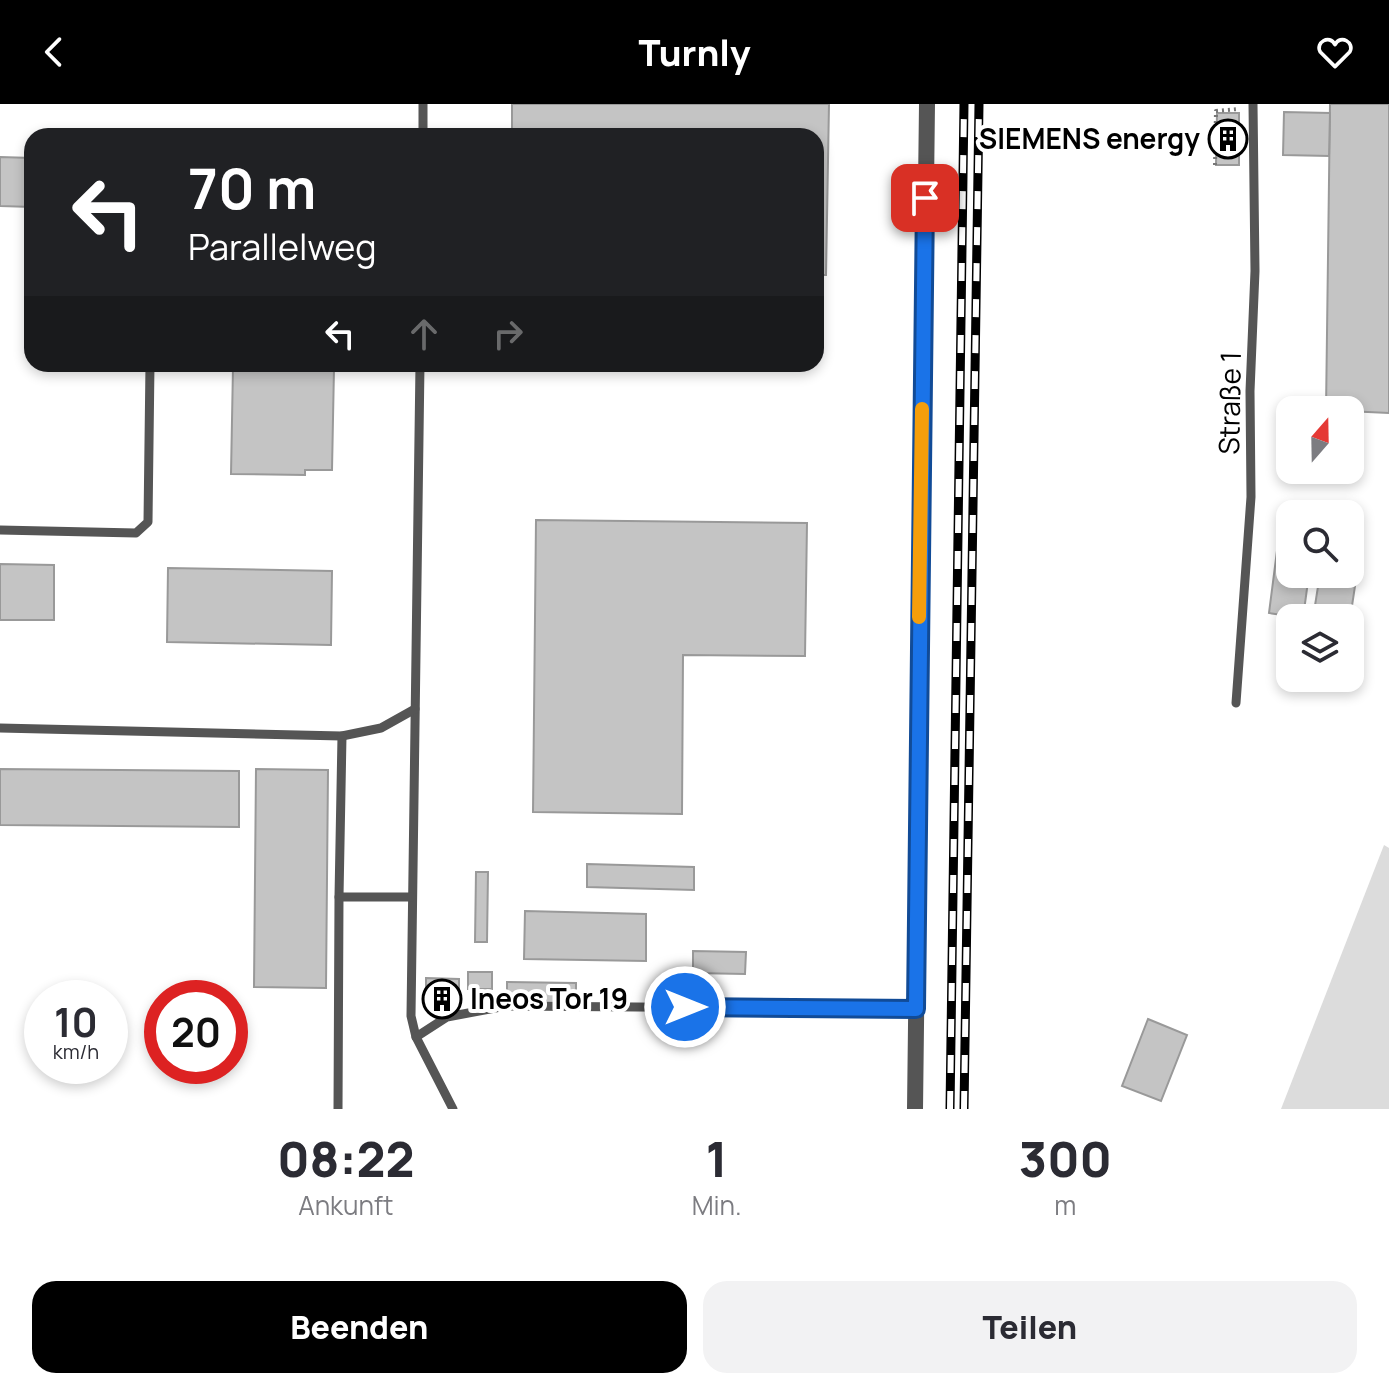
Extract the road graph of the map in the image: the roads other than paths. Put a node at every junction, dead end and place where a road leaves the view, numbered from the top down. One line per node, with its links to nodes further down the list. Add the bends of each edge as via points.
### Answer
1 (423, 104): 4 (lane)
2 (927, 104): 14 (street)
3 (1253, 104): 8 (lane, Straße 1, via 1251,497)
4 (423, 128)
5 (150, 372): 7 (lane, via 148,522 136,533)
6 (420, 372): 9 (lane)
7 (0, 530)
8 (1236, 703)
9 (415, 709): 11 (lane, via 381,728); 13 (lane)
10 (0, 728): 11 (lane)
11 (342, 736): 12 (lane)
12 (339, 897): 13 (lane); 16 (lane)
13 (411, 897): 15 (lane, via 411,1016)
14 (916, 1009): 15 (lane, via 506,1006 447,1017); 18 (street)
15 (416, 1037): 17 (lane)
16 (338, 1109)
17 (453, 1109)
18 (915, 1109)

